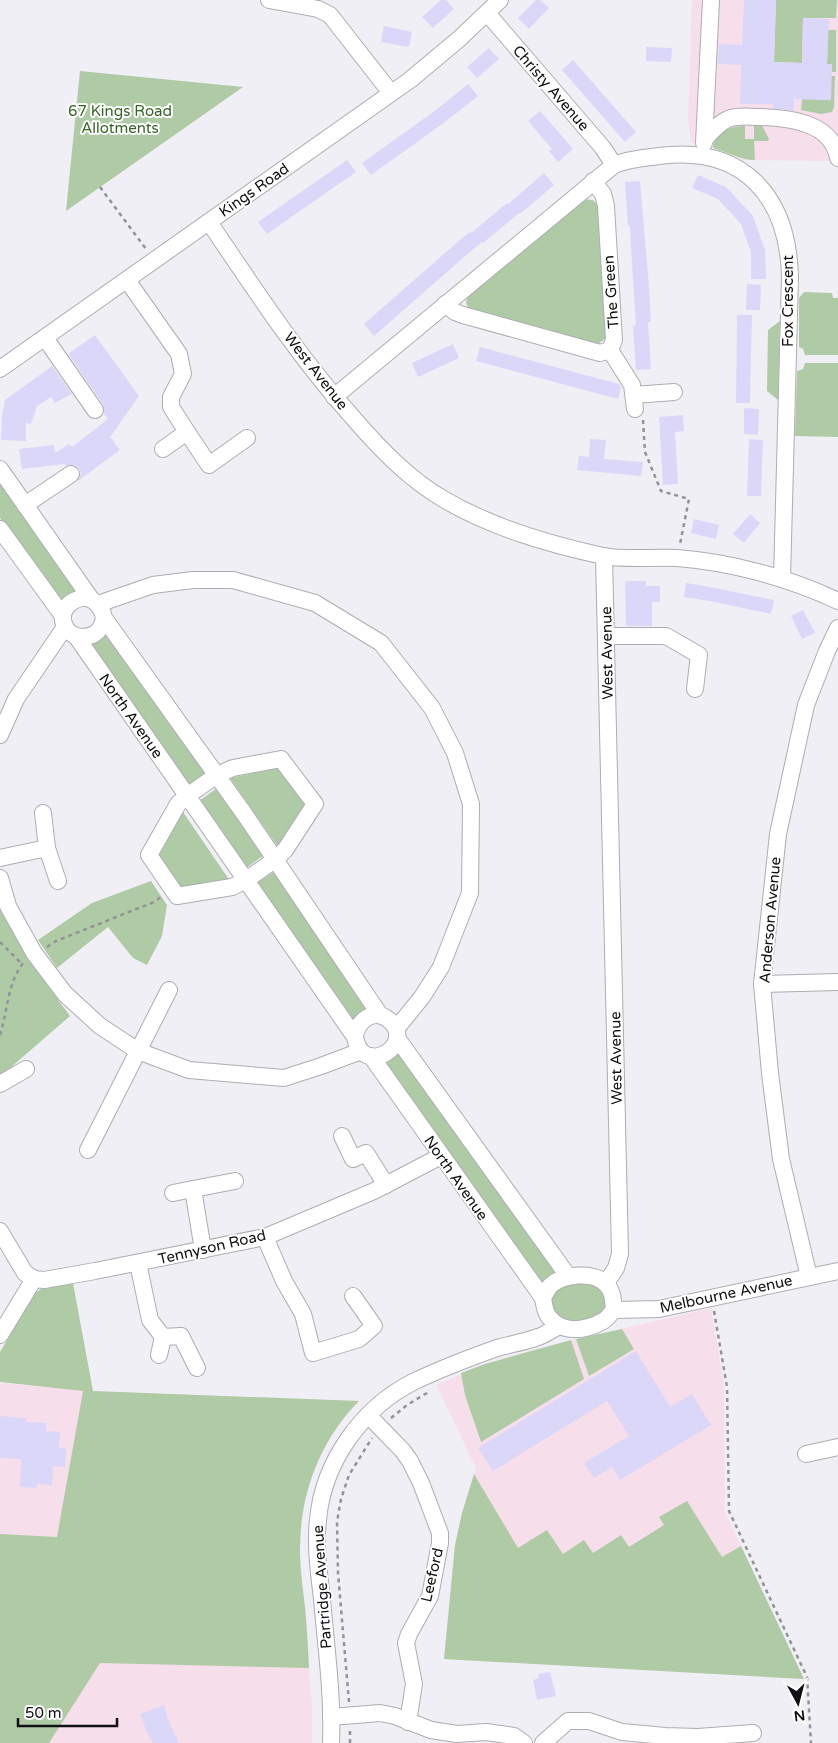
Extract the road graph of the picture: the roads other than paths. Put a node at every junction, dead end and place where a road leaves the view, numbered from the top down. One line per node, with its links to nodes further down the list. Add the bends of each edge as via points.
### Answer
1 (269, 0): 4 (street)
2 (500, 0): 5 (street, Kings Road)
3 (711, 0): 7 (street)
4 (318, 4): 6 (street)
5 (486, 13): 6 (street, Kings Road, via 431,63); 9 (street, Christy Avenue, via 603,148)
6 (391, 93): 11 (street, Kings Road)
7 (704, 147): 8 (street, via 722,123 733,118 764,117 795,121 820,130 836,147); 9 (street, Fox Crescent, via 688,154); 28 (street, Fox Crescent, via 750,178 763,191 778,215 788,249 790,277)
8 (838, 158)
9 (614, 165): 10 (street)
10 (593, 181): 13 (street); 15 (street, The Green, via 603,194 606,206 614,340)
11 (209, 222): 12 (street, Kings Road); 18 (street, West Avenue)
12 (127, 280): 14 (street, Kings Road); 20 (street, via 179,354 183,374 171,397 171,407)
13 (445, 304): 15 (street, The Green, via 463,315 600,353); 18 (street)
14 (45, 338): 16 (street, Kings Road); 19 (street)
15 (610, 350): 17 (street, via 632,385 635,402)
16 (0, 369)
17 (674, 392)
18 (334, 397): 27 (street, West Avenue, via 408,474 444,500 520,534)
19 (95, 410)
20 (186, 432): 21 (street, via 209,465); 22 (street)
21 (247, 438)
22 (163, 449)
23 (0, 469): 25 (street)
24 (71, 474): 25 (street)
25 (26, 505): 30 (street)
26 (0, 529): 31 (street, North Avenue)
27 (604, 556): 28 (street, via 678,558); 33 (street, West Avenue)
28 (782, 579): 29 (street)
29 (838, 601)
30 (98, 607): 31 (street, via 82,598 72,601 65,609); 31 (street, via 102,624 97,633 85,638); 36 (street); 49 (street, via 154,585 193,580 233,580 315,602 382,643 432,708 455,753 471,804 470,892 441,967)
31 (68, 626): 35 (street, via 16,699); 37 (street, North Avenue)
32 (838, 628): 46 (street, Anderson Avenue, via 806,705 780,825)
33 (606, 636): 34 (street, via 666,636 699,655); 69 (street, West Avenue, via 620,1254)
34 (695, 690)
35 (0, 735)
36 (218, 776): 37 (street); 41 (street); 41 (street, via 233,768 280,759 315,804)
37 (187, 796): 43 (street, North Avenue); 43 (street, via 178,804 149,855 172,889 177,896 232,887)
38 (43, 813): 39 (street)
39 (47, 848): 40 (street); 44 (street)
40 (0, 858)
41 (276, 859): 43 (street); 48 (street)
42 (0, 878): 51 (street, via 28,959 100,1026)
43 (246, 880): 50 (street, North Avenue)
44 (58, 881)
45 (838, 982): 46 (street)
46 (762, 984): 67 (street, Anderson Avenue, via 781,1159)
47 (169, 990): 51 (street)
48 (380, 1016): 49 (street, via 390,1021); 50 (street, via 369,1016 359,1024)
49 (396, 1033): 50 (street, via 392,1050 388,1053 378,1057); 66 (street)
50 (362, 1048): 51 (street, via 284,1078 189,1070); 56 (street, North Avenue)
51 (138, 1050): 55 (street)
52 (26, 1069): 53 (street)
53 (0, 1084)
54 (342, 1136): 58 (street, via 353,1159 366,1154)
55 (88, 1150)
56 (441, 1156): 58 (street, Tennyson Road); 71 (street, North Avenue)
57 (235, 1181): 59 (street)
58 (386, 1185): 62 (street, Tennyson Road)
59 (193, 1189): 60 (street); 63 (street)
60 (173, 1193)
61 (0, 1231): 68 (street, via 25,1273)
62 (265, 1237): 63 (street, Tennyson Road); 70 (street, via 303,1314 313,1353 359,1339 374,1326)
63 (204, 1250): 64 (street, Tennyson Road)
64 (138, 1263): 68 (street, Tennyson Road, via 44,1280); 75 (street, via 150,1320)
65 (838, 1271): 67 (street, Melbourne Avenue)
66 (568, 1276): 69 (street, via 587,1275); 71 (street, via 551,1286)
67 (809, 1277): 72 (street, Melbourne Avenue, via 658,1309)
68 (34, 1279): 74 (street)
69 (606, 1283): 72 (street, via 613,1296)
70 (353, 1296)
71 (543, 1298): 73 (street, via 547,1316)
72 (614, 1310): 73 (street, via 605,1320 590,1327 572,1330)
73 (558, 1327): 78 (street, Partridge Avenue, via 539,1337 432,1374 398,1391)
74 (0, 1335)
75 (163, 1337): 76 (street); 77 (street, via 181,1336)
76 (159, 1355)
77 (197, 1368)
78 (368, 1415): 81 (street, Partridge Avenue, via 346,1442 330,1470 318,1518); 82 (street, Leeford, via 413,1466 440,1533 430,1596 406,1643 414,1684)
79 (838, 1447): 80 (street)
80 (806, 1454)
81 (331, 1717): 82 (street, via 380,1713); 84 (street, Partridge Avenue)
82 (408, 1722): 85 (street, via 457,1734 486,1732 514,1736)
83 (753, 1733): 86 (street, via 665,1736 622,1732 588,1721 568,1721)
84 (331, 1743)
85 (524, 1743)
86 (543, 1743)

